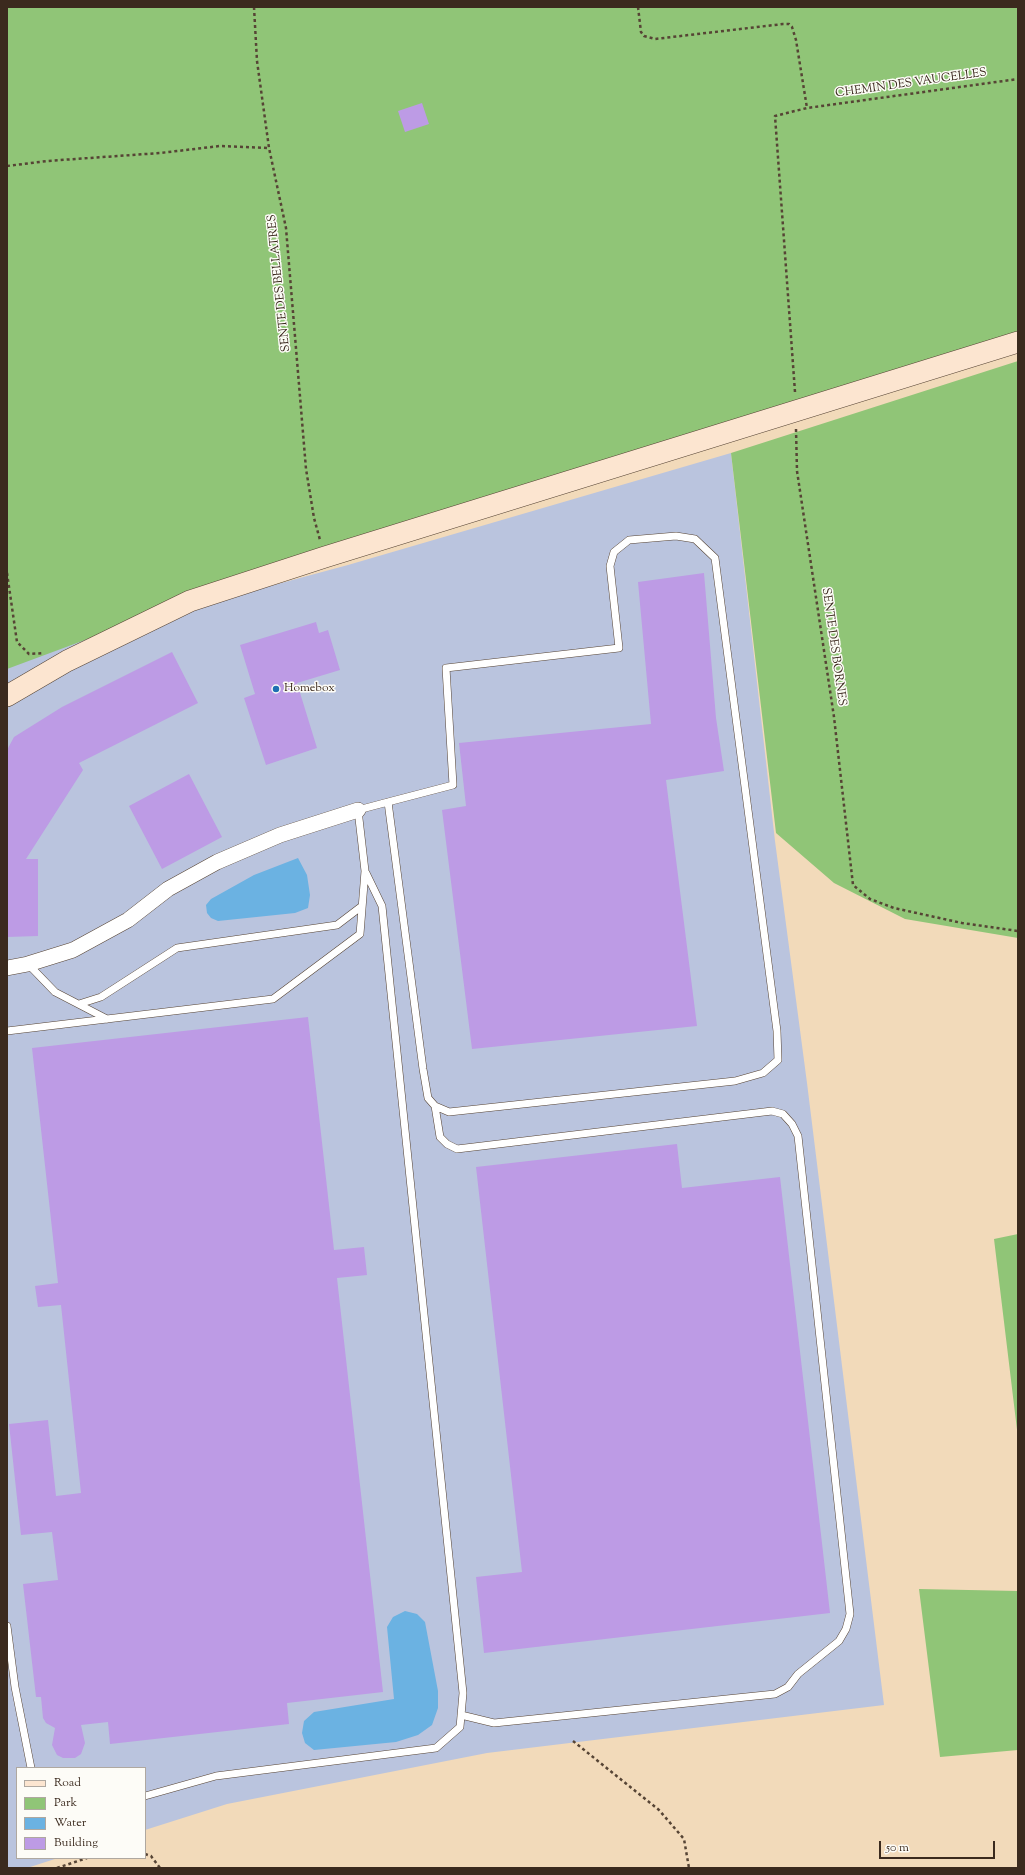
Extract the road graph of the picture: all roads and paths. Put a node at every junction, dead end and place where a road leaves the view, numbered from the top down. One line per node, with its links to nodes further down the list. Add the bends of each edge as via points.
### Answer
1 (254, 7): 5 (path, SENTE DES BELLATRES, via 257,61)
2 (638, 7): 4 (path, via 641,32 644,36 655,39 789,24 796,40)
3 (1018, 79): 4 (path, CHEMIN DES VAUCELLES)
4 (807, 108): 8 (path, CHEMIN DES VAUCELLES, via 775,116)
5 (269, 148): 6 (path, via 220,146); 9 (path, SENTE DES BELLATRES, via 286,228 306,469 314,518)
6 (7, 166)
7 (1018, 342): 8 (street)
8 (796, 412): 9 (street); 18 (path, SENTE DES BORNES, via 797,471 834,717 853,885 870,899 894,908 962,923)
9 (325, 557): 11 (street, via 190,601)
10 (7, 573): 11 (path, via 17,642 29,654 48,652)
11 (67, 661): 12 (street); 13 (street)
12 (7, 681)
13 (7, 696)
14 (388, 802): 15 (lane); 24 (lane, via 423,1070 428,1098); 24 (lane, via 453,785 446,668 619,648 610,566 614,552 629,540 676,536 695,539 715,558 778,1032 778,1060 763,1072 735,1081 449,1112)
15 (358, 810): 16 (lane); 19 (street, via 280,835 217,862 168,889 128,920 73,950)
16 (365, 871): 17 (lane); 28 (lane, via 382,906 463,1693)
17 (362, 906): 21 (lane, via 337,925 178,948 101,997); 22 (lane, via 360,934 273,998)
18 (1018, 931)
19 (28, 964): 20 (street); 21 (lane, via 55,992)
20 (7, 968)
21 (79, 1004): 22 (lane)
22 (107, 1019): 23 (lane)
23 (7, 1031)
24 (435, 1106): 28 (lane, via 440,1137 457,1149 772,1111 783,1114 792,1124 798,1136 850,1614 846,1629 839,1640 798,1674 788,1687 775,1694 494,1723)
25 (7, 1626): 27 (lane)
26 (7, 1686): 27 (lane)
27 (15, 1688): 30 (lane)
28 (461, 1715): 31 (lane, via 460,1727 436,1748 216,1776)
29 (573, 1741): 36 (path, via 659,1810 684,1839)
30 (31, 1767)
31 (146, 1796)
32 (146, 1854): 35 (path, via 151,1856)
33 (84, 1859): 34 (path)
34 (57, 1868)
35 (160, 1868)
36 (690, 1868)

